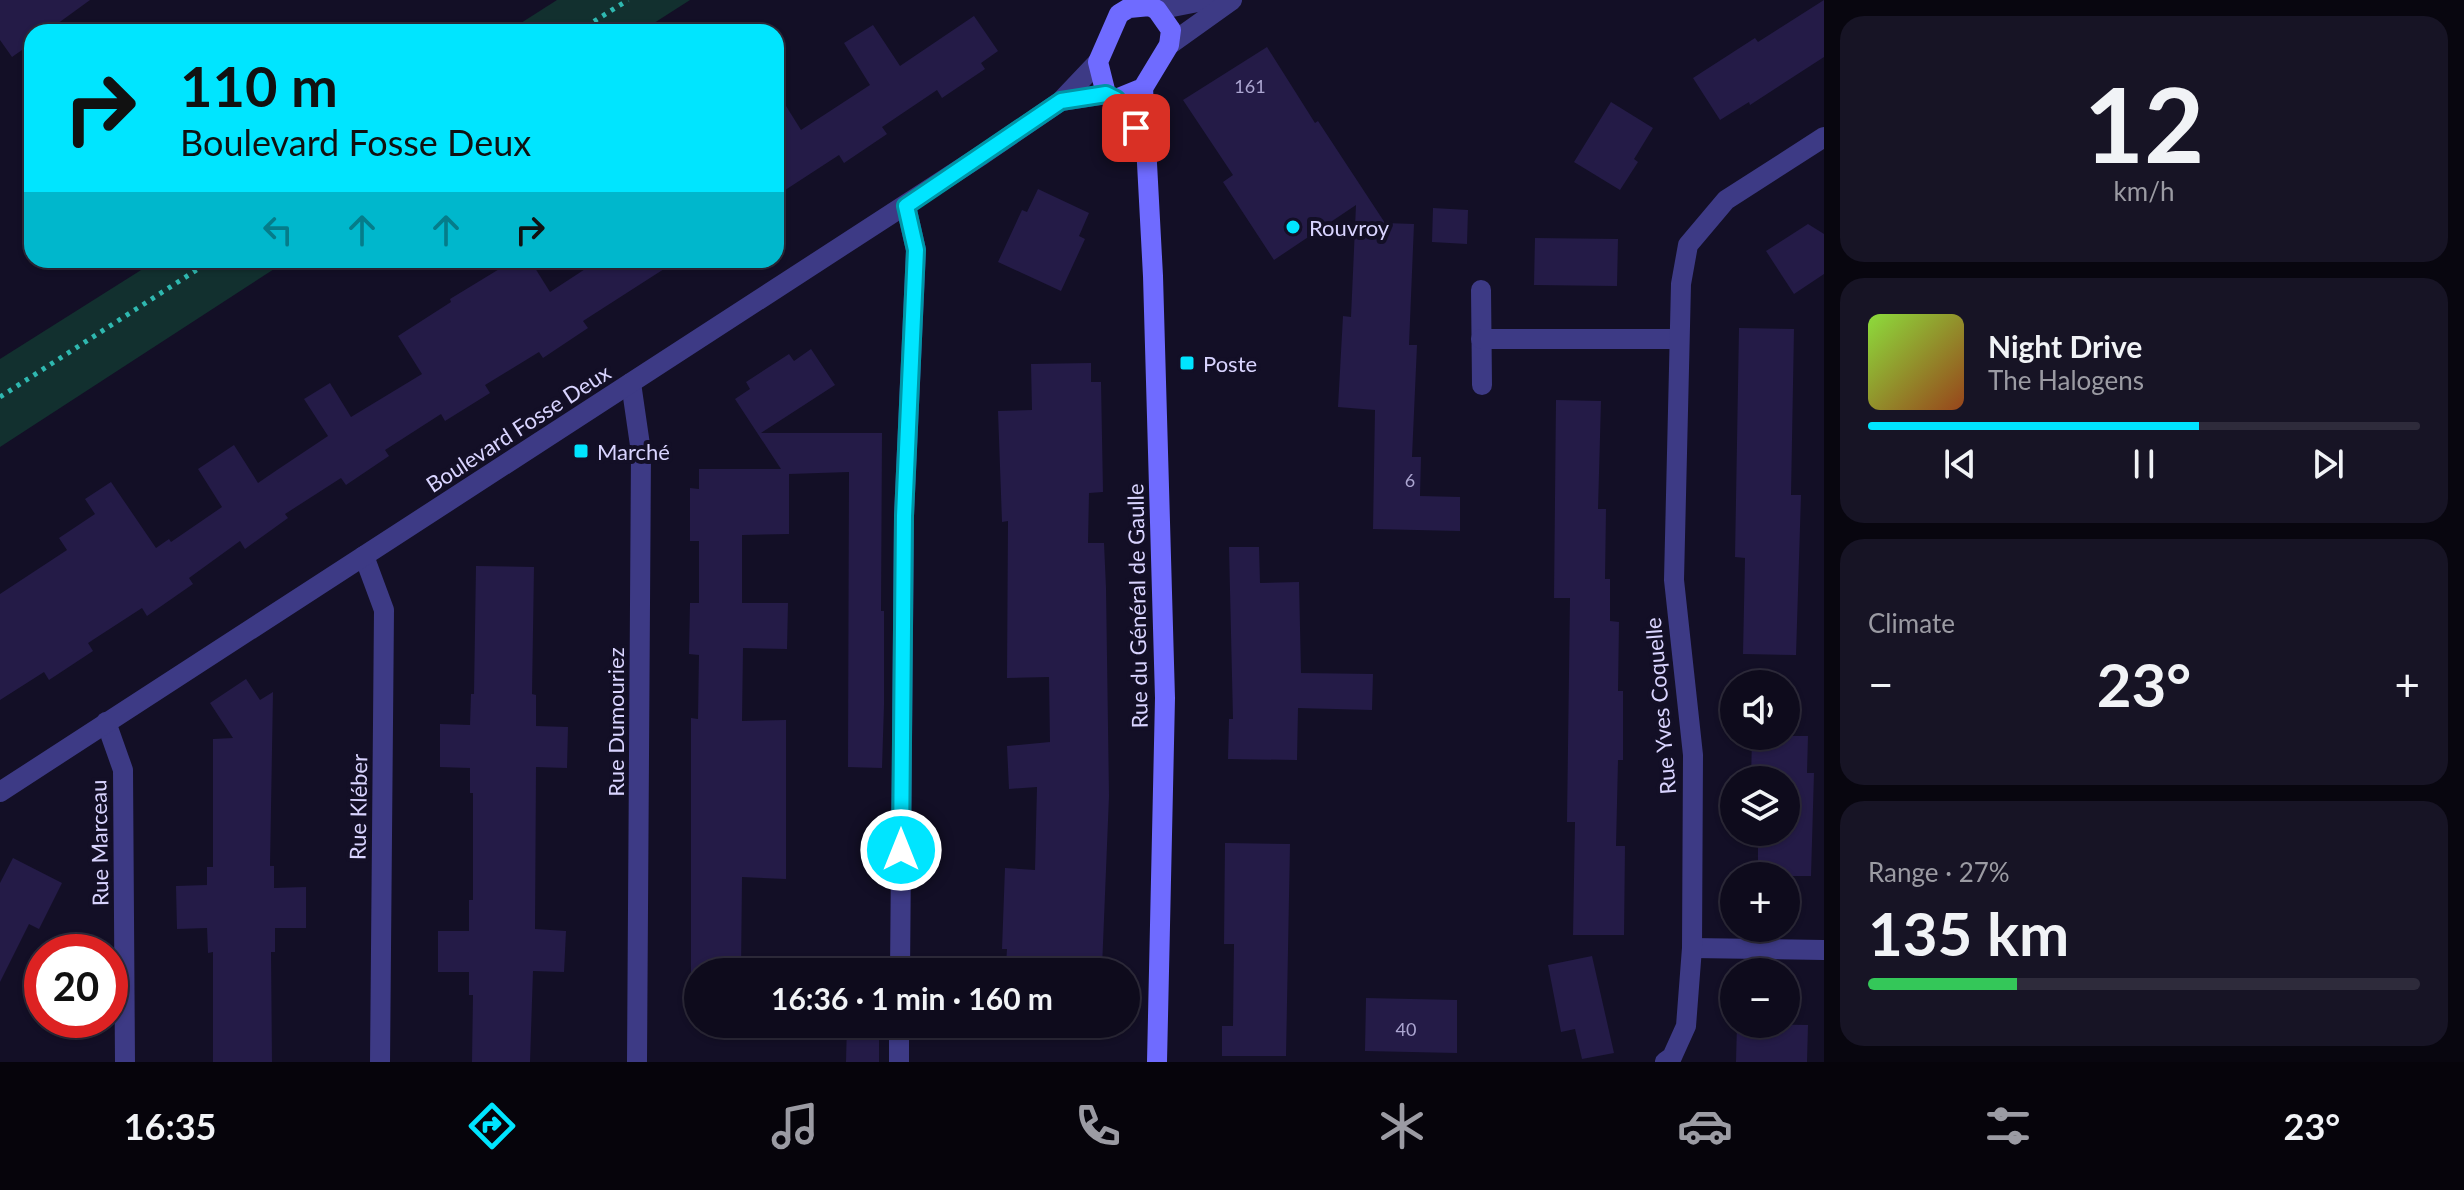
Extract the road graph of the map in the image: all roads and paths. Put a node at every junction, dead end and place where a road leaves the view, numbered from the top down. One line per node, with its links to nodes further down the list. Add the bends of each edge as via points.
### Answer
1 (628, 0): 5 (path)
2 (1208, 0): 4 (street)
3 (1232, 0): 6 (street)
4 (1142, 5): 6 (street, via 1171,30); 7 (street, via 1119,14)
5 (590, 24)
6 (1169, 45): 8 (street)
7 (1098, 62): 9 (street, Rue du Général de Gaulle); 10 (street, Boulevard Fosse Deux)
8 (1143, 88): 9 (street); 12 (street, Rue du Général de Gaulle)
9 (1111, 96): 10 (street, Boulevard Fosse Deux); 12 (street, Rue du Général de Gaulle)
10 (1061, 101): 13 (street, Boulevard Fosse Deux)
11 (1824, 137): 17 (street, Rue Yves Coquelle, via 1726,200 1688,245)
12 (1147, 148): 32 (street, Rue du Général de Gaulle, via 1165,698)
13 (906, 206): 18 (street, Boulevard Fosse Deux); 26 (street, via 916,250 904,516)
14 (200, 268): 20 (path)
15 (1481, 290): 16 (street)
16 (1481, 339): 17 (street); 19 (street)
17 (1677, 339): 24 (street, Rue Yves Coquelle, via 1674,580 1693,755)
18 (631, 383): 21 (street, Boulevard Fosse Deux); 30 (street, Rue Dumouriez, via 641,452)
19 (1482, 385)
20 (0, 397)
21 (364, 556): 22 (street, Boulevard Fosse Deux); 29 (street, Rue Kléber, via 384,610)
22 (106, 722): 23 (street, Boulevard Fosse Deux); 28 (street, Rue Marceau, via 123,770)
23 (0, 792)
24 (1692, 948): 25 (street); 33 (street, Rue Yves Coquelle, via 1686,1026)
25 (1824, 950)
26 (900, 958)
27 (899, 1038): 31 (street)
28 (125, 1062)
29 (380, 1062)
30 (637, 1062)
31 (899, 1062)
32 (1157, 1062)
33 (1665, 1062)

